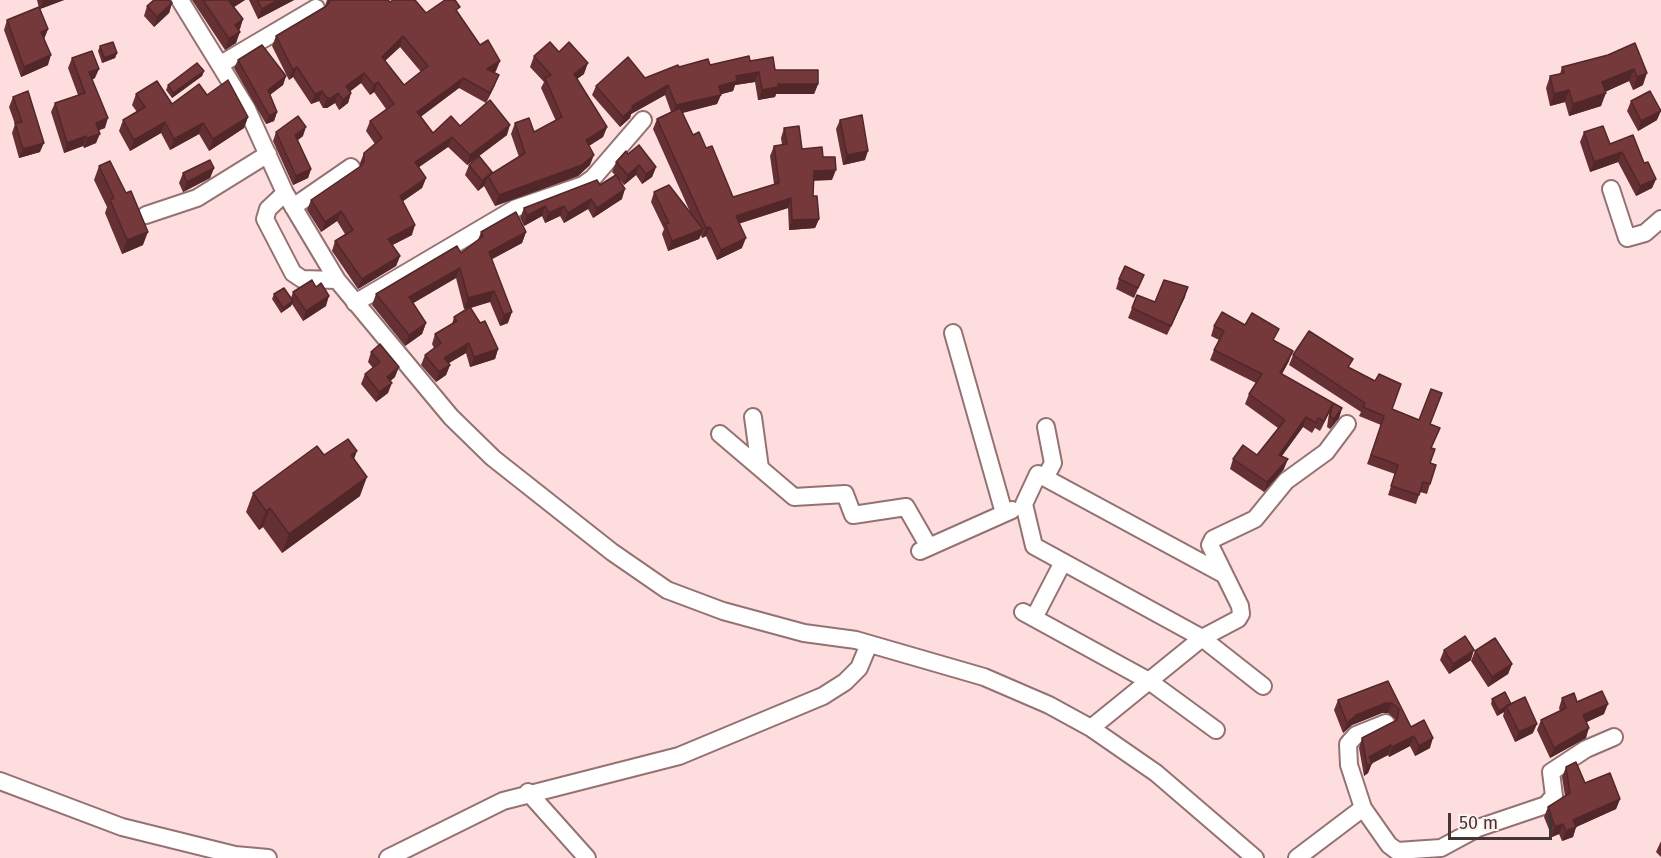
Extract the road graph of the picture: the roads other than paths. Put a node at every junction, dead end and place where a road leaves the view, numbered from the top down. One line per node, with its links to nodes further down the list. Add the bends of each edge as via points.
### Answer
1 (180, 0): 3 (street)
2 (316, 8): 3 (street)
3 (220, 64): 5 (street)
4 (643, 120): 12 (street, via 584,185 516,208)
5 (268, 154): 8 (street); 9 (street, via 197,198)
6 (351, 167): 8 (street)
7 (1611, 189): 10 (street, via 1628,238 1645,233)
8 (289, 200): 11 (street); 11 (street, via 268,209 265,219 293,273 302,279)
9 (146, 215)
10 (1661, 219)
11 (337, 280): 12 (street)
12 (356, 303): 25 (street, via 451,417 493,458 667,590 723,611 804,633)
13 (953, 333): 21 (street)
14 (753, 417): 18 (street)
15 (1347, 424): 23 (street, via 1326,452 1286,481 1255,519 1214,539 1210,545)
16 (1046, 427): 19 (street, via 1053,463)
17 (720, 434): 18 (street)
18 (760, 468): 21 (street, via 794,497 845,494 853,515 906,507 924,549)
19 (1045, 478): 20 (street, via 1038,474); 23 (street)
20 (1024, 504): 21 (street); 22 (street, via 1034,546)
21 (1004, 513)
22 (1063, 562): 24 (street); 26 (street, via 1028,615)
23 (1223, 574): 24 (street, via 1241,614)
24 (1202, 638): 26 (street); 27 (street)
25 (869, 644): 29 (street, via 984,677); 33 (street, via 859,668 823,696 679,756)
26 (1149, 681): 29 (street); 30 (street)
27 (1263, 686)
28 (1386, 723): 34 (street, via 1356,735 1348,744 1348,765)
29 (1091, 728): 38 (street, via 1156,773)
30 (1216, 730)
31 (1614, 736): 34 (street, via 1586,748 1551,772 1554,796 1546,805 1478,828 1441,848 1397,851)
32 (0, 781): 35 (street, via 123,827 235,855)
33 (528, 792): 36 (street, via 463,819); 37 (street)
34 (1363, 808): 39 (street)
35 (268, 858)
36 (388, 858)
37 (587, 858)
38 (1255, 858)
39 (1297, 858)

